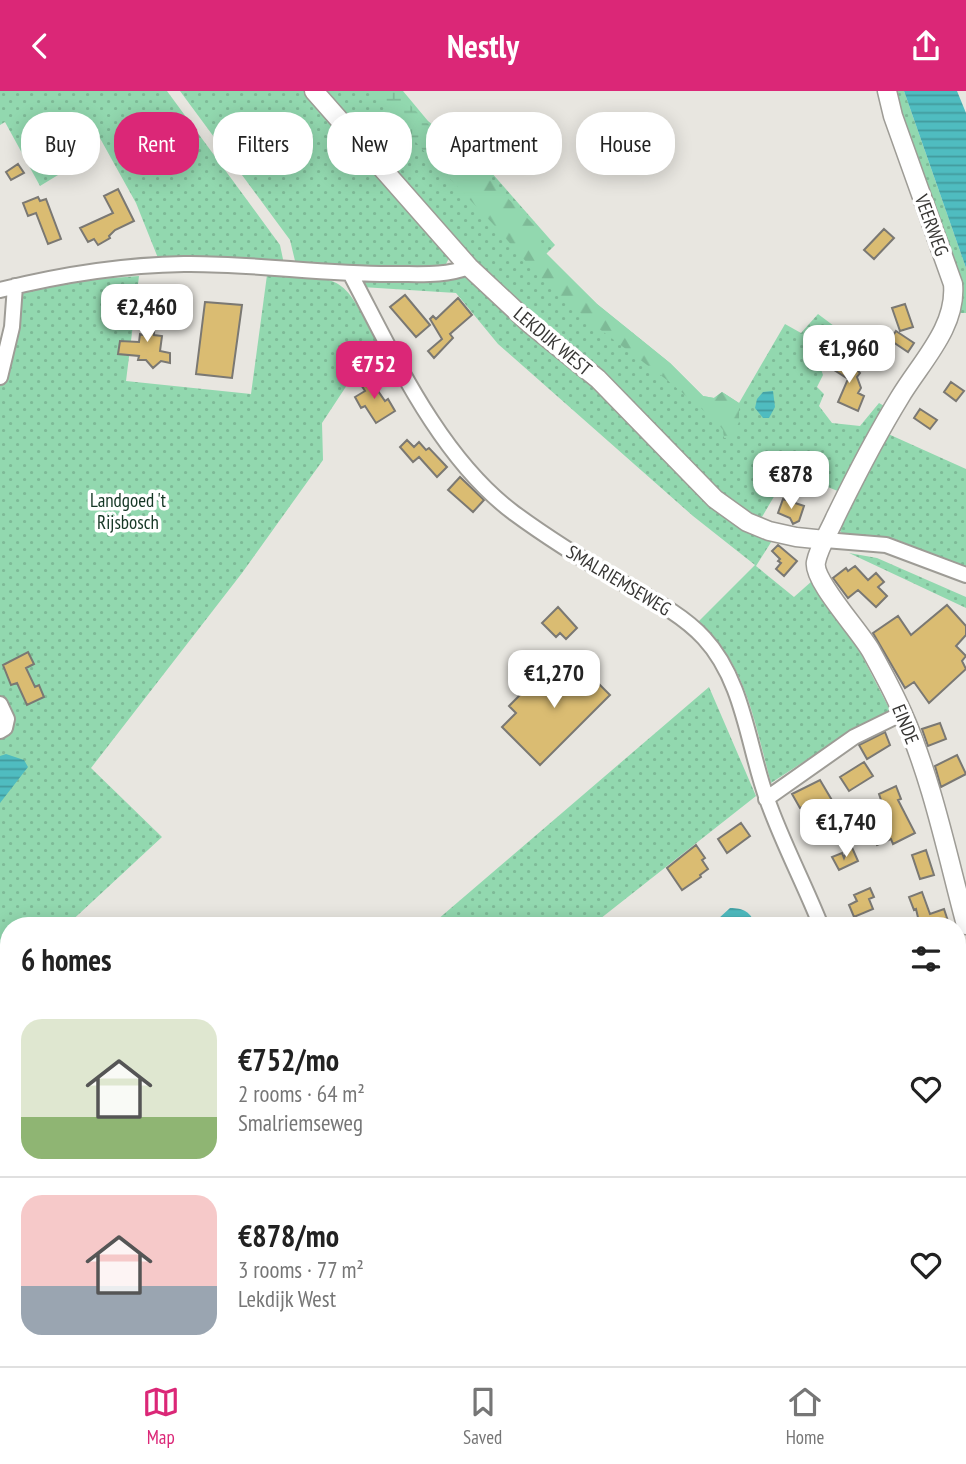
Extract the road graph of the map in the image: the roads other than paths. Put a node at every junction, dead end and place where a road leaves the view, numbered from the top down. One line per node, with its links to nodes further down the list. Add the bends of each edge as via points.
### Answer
1 (314, 91): 3 (street, LEKDIJK WEST)
2 (887, 91): 7 (street, VEERWEG, via 953,284 952,304 946,324 881,429)
3 (469, 267): 4 (street, via 450,274); 7 (street, LEKDIJK WEST, via 598,379 715,499 769,531)
4 (351, 275): 5 (street, via 184,264 68,274); 12 (street, SMALRIEMSEWEG, via 439,432 481,485 513,513 674,613 705,638 727,672)
5 (7, 288): 6 (street, via 12,327)
6 (0, 377)
7 (825, 540): 8 (street, via 893,546); 10 (street, EINDE, via 816,562 821,582 869,647)
8 (966, 575)
9 (0, 704): 11 (street, via 7,719)
10 (903, 713): 12 (street, via 854,737); 14 (street, EINDE)
11 (0, 731)
12 (766, 799): 13 (street, SMALRIEMSEWEG)
13 (817, 917)
14 (964, 917)

